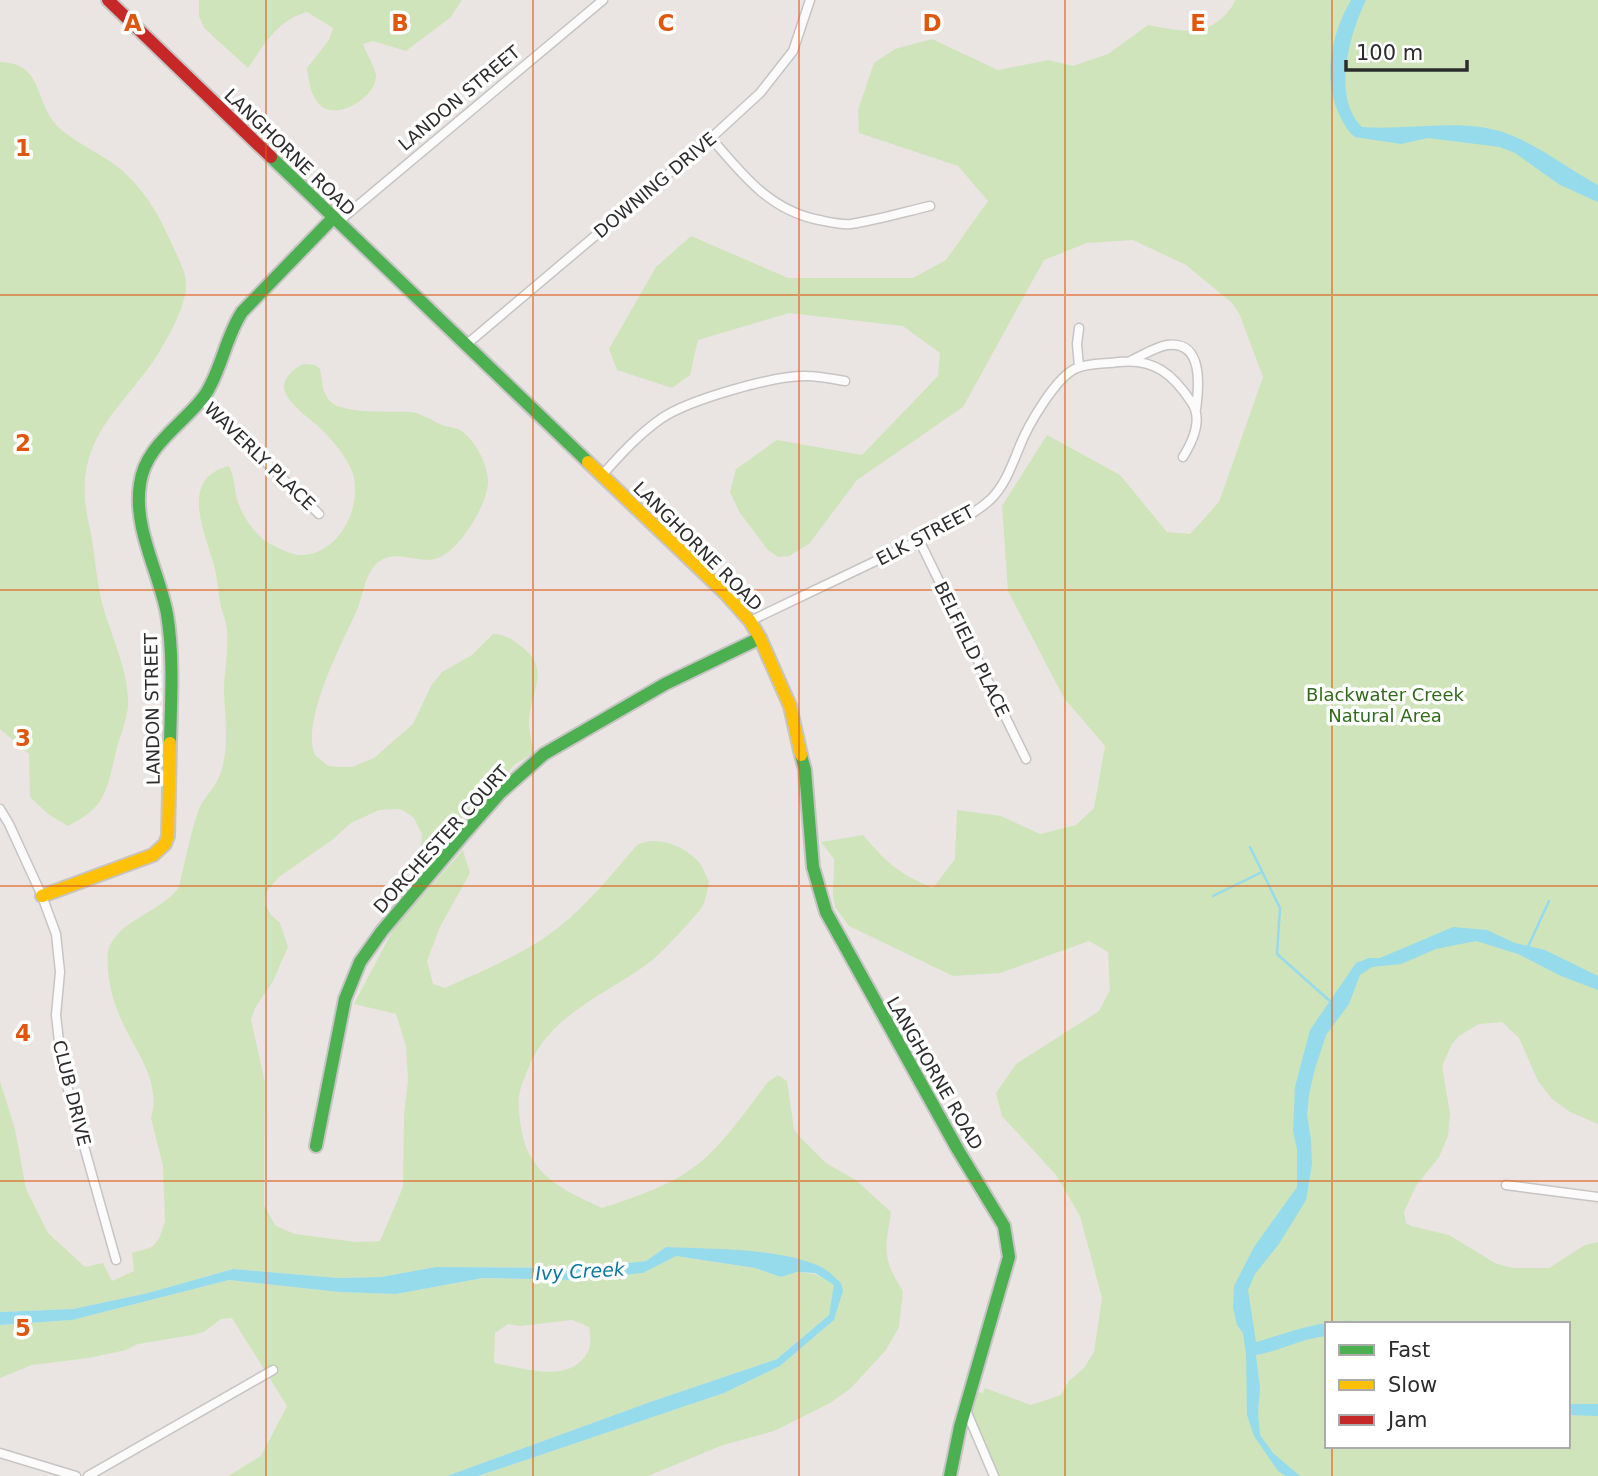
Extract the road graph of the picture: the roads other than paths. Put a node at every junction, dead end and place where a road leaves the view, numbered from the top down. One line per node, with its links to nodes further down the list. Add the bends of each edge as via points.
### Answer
1 (108, 0): 6 (main road, LANGHORNE ROAD)
2 (603, 0): 6 (street, LANDON STREET)
3 (810, 0): 4 (street, DOWNING DRIVE, via 793,51 760,93)
4 (711, 138): 5 (street, via 754,188 792,213 849,224); 8 (street, DOWNING DRIVE)
5 (930, 206)
6 (335, 220): 8 (main road, LANGHORNE ROAD); 12 (main road, LANDON STREET, via 242,312)
7 (1079, 328): 10 (street)
8 (467, 344): 15 (main road, LANGHORNE ROAD)
9 (1132, 360): 10 (street); 13 (street, via 1164,370); 13 (street, via 1167,345 1190,352 1199,378)
10 (1079, 367): 17 (street, ELK STREET, via 1052,392 1023,436 1007,477 992,498)
11 (845, 381): 15 (street, via 807,376 708,398 664,416)
12 (201, 399): 16 (street, WAVERLY PLACE); 22 (main road, LANDON STREET, via 147,459 137,492 170,638 168,836 153,856)
13 (1196, 409): 14 (street, via 1192,444)
14 (1183, 457)
15 (603, 474): 18 (main road, LANGHORNE ROAD)
16 (319, 514)
17 (919, 540): 18 (street, ELK STREET); 20 (street, BELFIELD PLACE)
18 (750, 621): 19 (main road, LANGHORNE ROAD)
19 (760, 638): 23 (main road, DORCHESTER COURT, via 664,684 544,754 500,793 464,834 360,962 345,999); 28 (main road, LANGHORNE ROAD, via 799,736 813,867 826,912 1004,1226 1009,1257)
20 (1026, 759)
21 (0, 809): 22 (street, CLUB DRIVE)
22 (42, 896): 26 (street, CLUB DRIVE, via 59,953 56,1014 62,1068)
23 (316, 1146)
24 (1506, 1185): 25 (street)
25 (1598, 1198)
26 (116, 1260)
27 (273, 1370): 31 (street)
28 (965, 1408): 32 (main road, LANGHORNE ROAD); 33 (street)
29 (0, 1453): 30 (street)
30 (76, 1476)
31 (89, 1476)
32 (950, 1476)
33 (994, 1476)

